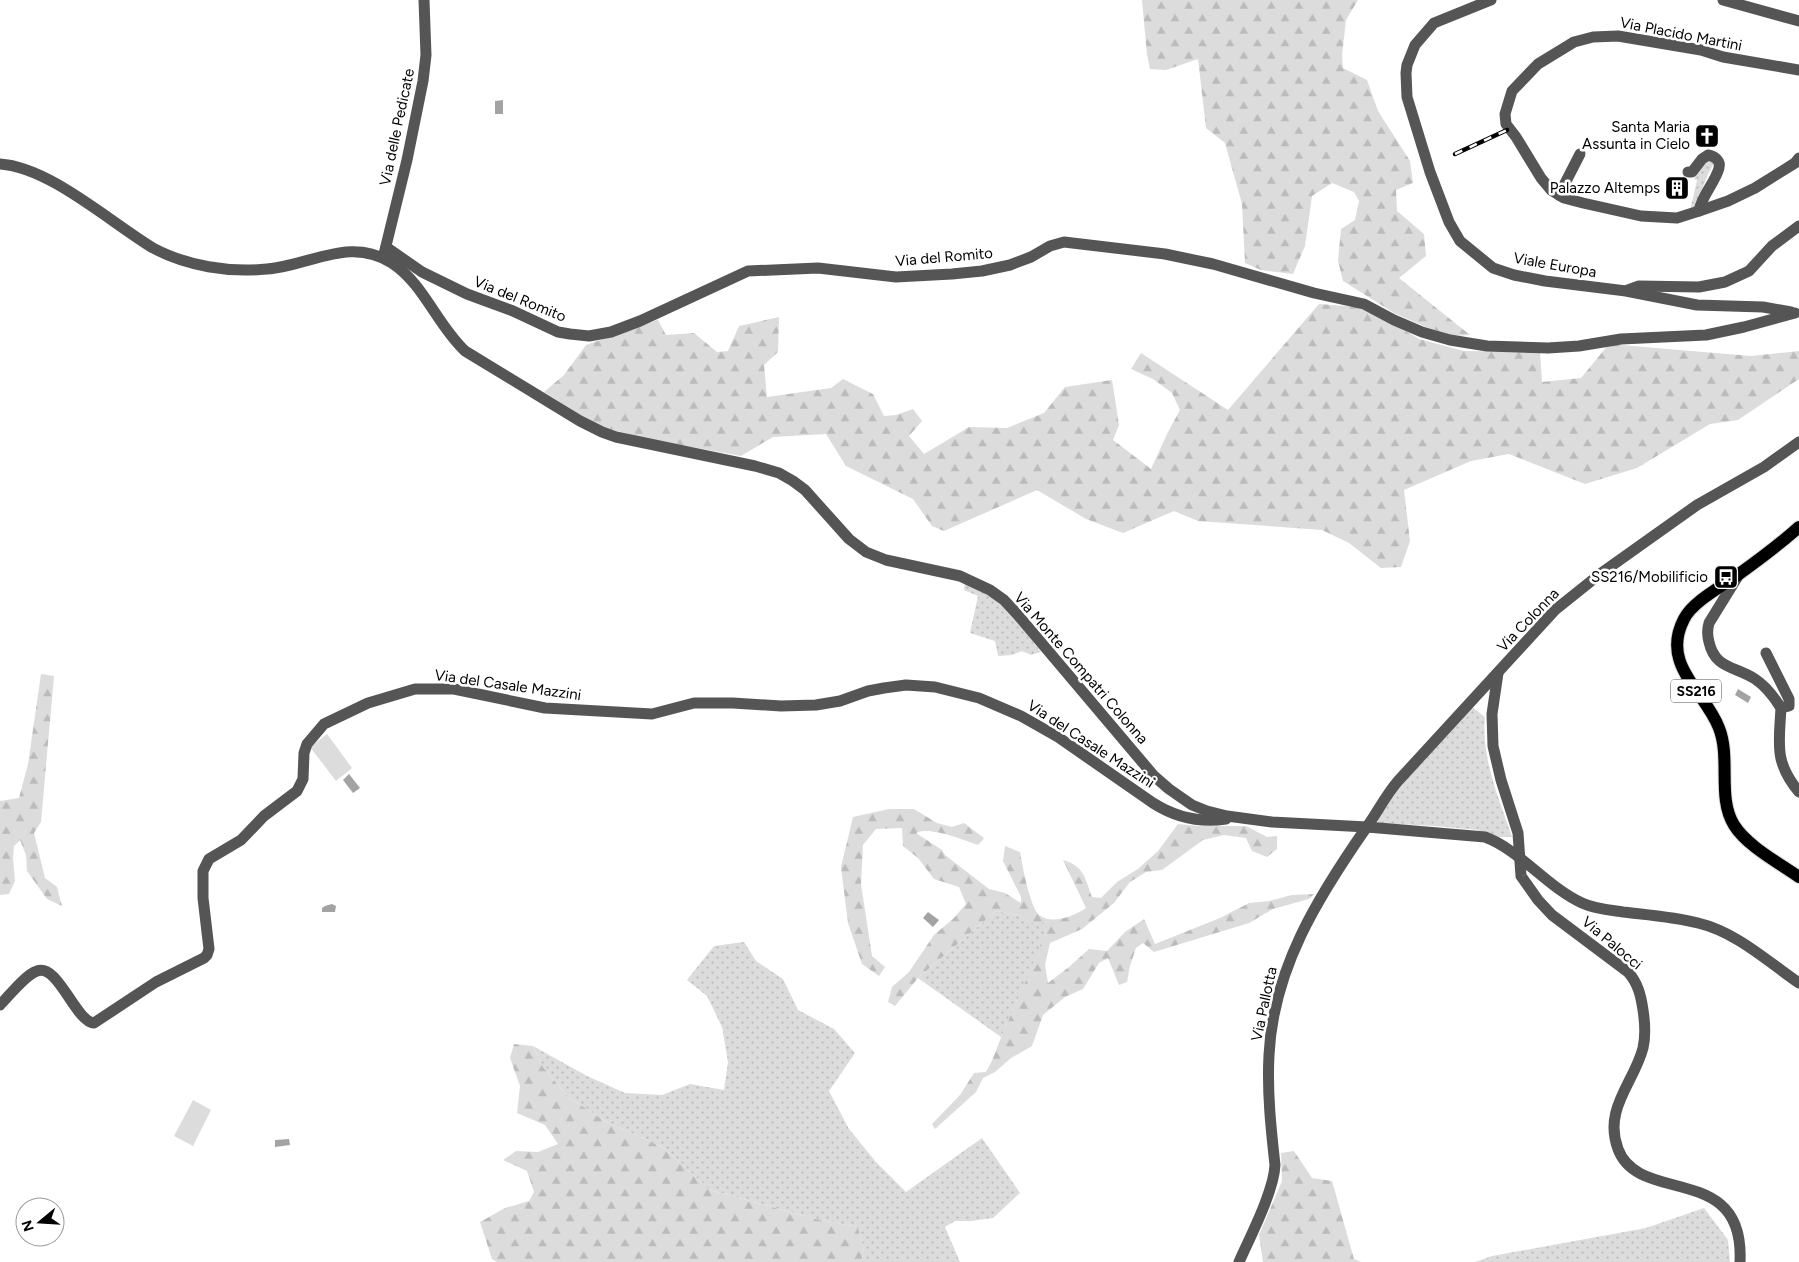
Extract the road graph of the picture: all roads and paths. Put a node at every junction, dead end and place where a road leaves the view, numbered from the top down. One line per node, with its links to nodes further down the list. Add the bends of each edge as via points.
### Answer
1 (424, 0): 13 (street, Via delle Pedicate, via 426,55 423,81)
2 (1491, 0): 14 (street, Viale Europa, via 1434,23 1409,57 1406,73 1408,96 1430,172 1449,222 1460,241 1494,268 1545,281)
3 (1723, 0): 4 (street)
4 (1799, 21)
5 (1799, 70): 10 (street, Via Placido Martini, via 1618,36 1574,42 1538,64 1512,91 1505,114 1506,124 1541,178)
6 (1580, 154): 10 (street)
7 (1799, 158): 11 (street, Via Placido Martini, via 1755,188)
8 (0, 164): 13 (street, Via Monte Compatri Colonna, via 44,177 153,248 184,261 220,268 259,270 349,250)
9 (1688, 172): 11 (street, via 1692,172 1708,155 1714,156 1718,162 1719,169)
10 (1559, 194): 11 (street, Via Placido Martini, via 1564,198 1640,216 1677,218)
11 (1699, 211)
12 (1799, 226): 14 (street, via 1772,246 1749,271 1725,282 1699,287 1639,286)
13 (384, 253): 15 (street, Via del Romito, via 460,291 558,332 578,335 606,333 634,324 748,271 818,268 896,277 952,274 1010,265 1050,246 1067,242 1179,256 1213,264 1367,304 1410,328 1457,342 1510,348 1579,346 1615,339 1713,334); 23 (street, Via Monte Compatri Colonna, via 465,350 580,421 616,437 779,473 805,490 849,540 866,552 886,560 960,576 990,590 1017,614 1160,781 1192,805)
14 (1626, 291): 15 (street, Viale Europa, via 1697,306 1764,307)
15 (1797, 312)
16 (1799, 442): 20 (street, Via Colonna, via 1764,467 1697,505 1600,574 1555,610)
17 (1799, 528): 18 (main road, SS216)
18 (1738, 575): 21 (street, via 1709,623 1710,645 1718,661 1761,683); 26 (main road, SS216, via 1694,606 1687,615 1678,638 1679,658 1685,675 1720,730 1731,820 1748,841)
19 (1766, 653): 21 (street, via 1789,699 1789,706)
20 (1498, 673): 24 (street, Via Colonna, via 1398,781); 25 (street, Via Palocci, via 1492,714 1493,746 1518,833)
21 (1781, 708): 22 (street, via 1780,761)
22 (1799, 792)
23 (1234, 817): 24 (street, Via Monte Compatri Colonna); 28 (street, Via del Casale Mazzini, via 1205,821 1173,814 1058,736 1022,716 979,698 935,687 906,685 884,688 840,702 816,705 694,703 652,714 552,708 454,689 415,689 368,703 324,724 307,744 297,792 264,816 241,840 209,859 203,876 209,950 204,958 156,982 94,1023 86,1020 55,978 43,970 31,975)
24 (1367, 827): 25 (street, Via Monte Compatri Colonna, via 1482,836 1497,842); 29 (street, Via Pallotta, via 1311,912 1281,985 1269,1056 1275,1172)
25 (1519, 858): 27 (street, Via Monte Compatri Colonna, via 1567,894 1589,906 1693,922 1721,930); 30 (street, Via Palocci, via 1521,876 1543,906 1628,972 1638,988 1645,1022 1644,1043 1617,1109 1615,1136 1620,1154 1641,1173 1695,1191 1725,1209 1737,1230)
26 (1799, 877)
27 (1799, 983)
28 (0, 1005)
29 (1239, 1262)
30 (1740, 1262)

